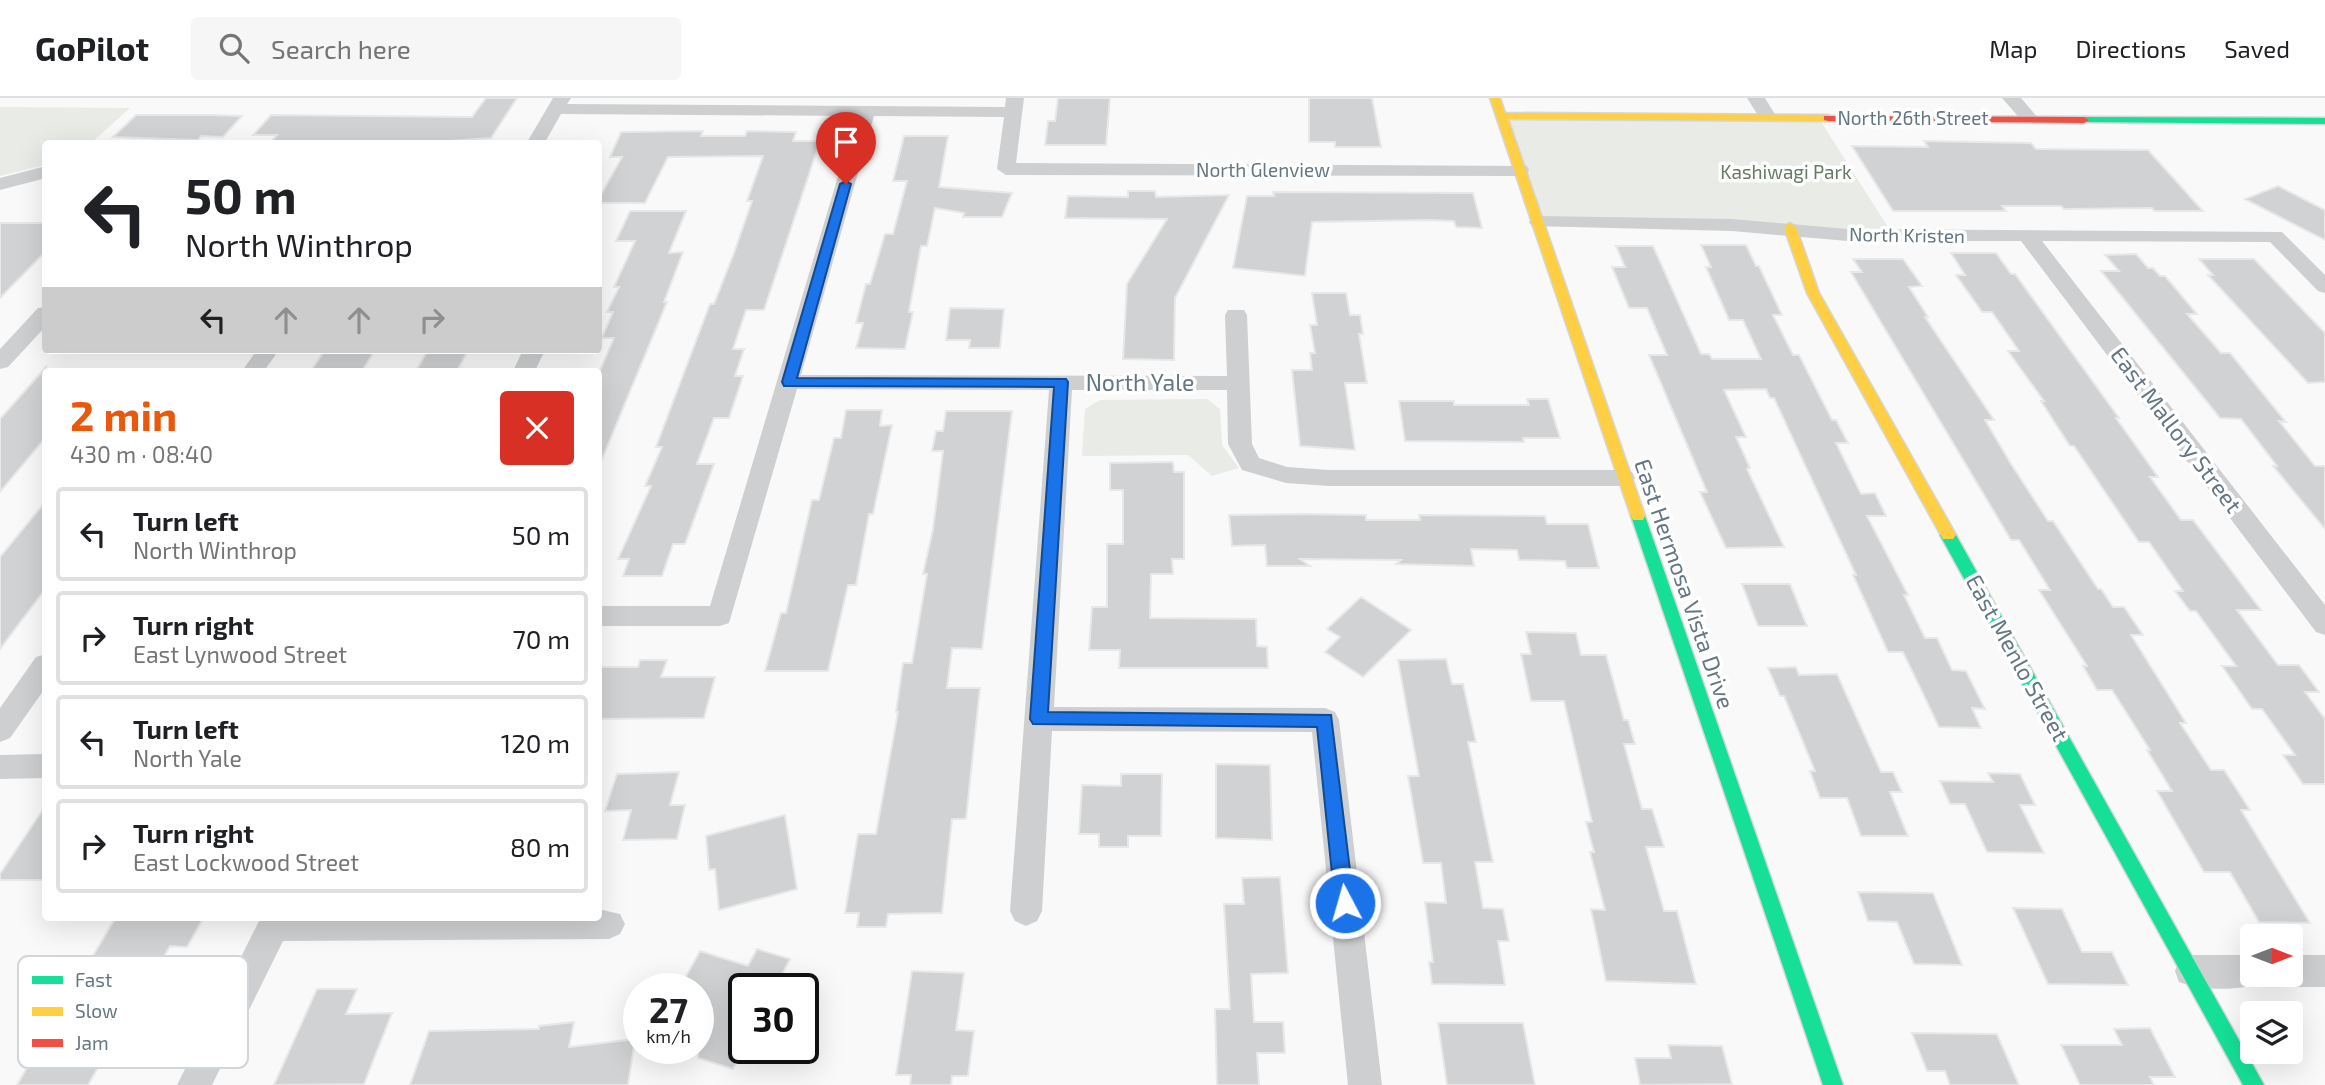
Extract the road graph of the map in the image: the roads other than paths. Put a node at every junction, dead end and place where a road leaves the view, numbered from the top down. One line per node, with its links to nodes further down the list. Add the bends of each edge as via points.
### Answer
1 (1495, 98): 8 (street, East Hermosa Vista Drive)
2 (1756, 98): 9 (street)
3 (2011, 98): 10 (street)
4 (558, 104): 5 (street); 12 (street)
5 (787, 104): 7 (street)
6 (1014, 105): 7 (street); 13 (street, North Glenview, via 1006,169)
7 (867, 110): 23 (street)
8 (1500, 116): 9 (street, North 26th Street); 13 (street, East Hermosa Vista Drive)
9 (1767, 116): 10 (street, North 26th Street)
10 (2029, 118): 11 (street, North 26th Street)
11 (2325, 121)
12 (537, 140)
13 (1520, 170): 16 (street, East Hermosa Vista Drive)
14 (42, 173): 15 (street)
15 (1, 184)
16 (1539, 222): 17 (street, North Kristen); 27 (street, East Hermosa Vista Drive)
17 (1790, 227): 18 (street, North Kristen, via 1848,235); 38 (street, East Menlo Street, via 1813,293)
18 (2027, 236): 19 (street, North Kristen, via 2275,236); 29 (street, East Mallory Street)
19 (2325, 287)
20 (1236, 314): 25 (street)
21 (42, 317): 22 (street)
22 (0, 362)
23 (789, 382): 24 (street, North Yale); 28 (street, via 720,616)
24 (1061, 382): 25 (street, North Yale); 31 (street)
25 (1238, 383): 26 (street, via 1240,444)
26 (1250, 464): 27 (street, via 1286,475 1329,478)
27 (1623, 478): 46 (street, East Hermosa Vista Drive)
28 (602, 616)
29 (2325, 625)
30 (42, 671): 32 (street)
31 (1039, 719): 35 (street); 45 (street, via 1325,720)
32 (0, 730)
33 (42, 766): 34 (street)
34 (0, 767)
35 (1026, 911)
36 (276, 922): 37 (street); 42 (street)
37 (609, 925)
38 (2191, 971): 39 (street); 47 (street, East Menlo Street)
39 (2240, 971)
40 (2303, 971): 41 (street)
41 (2325, 971)
42 (248, 978)
43 (203, 1068): 44 (street)
44 (194, 1085)
45 (1365, 1085)
46 (1833, 1085)
47 (2254, 1085)

